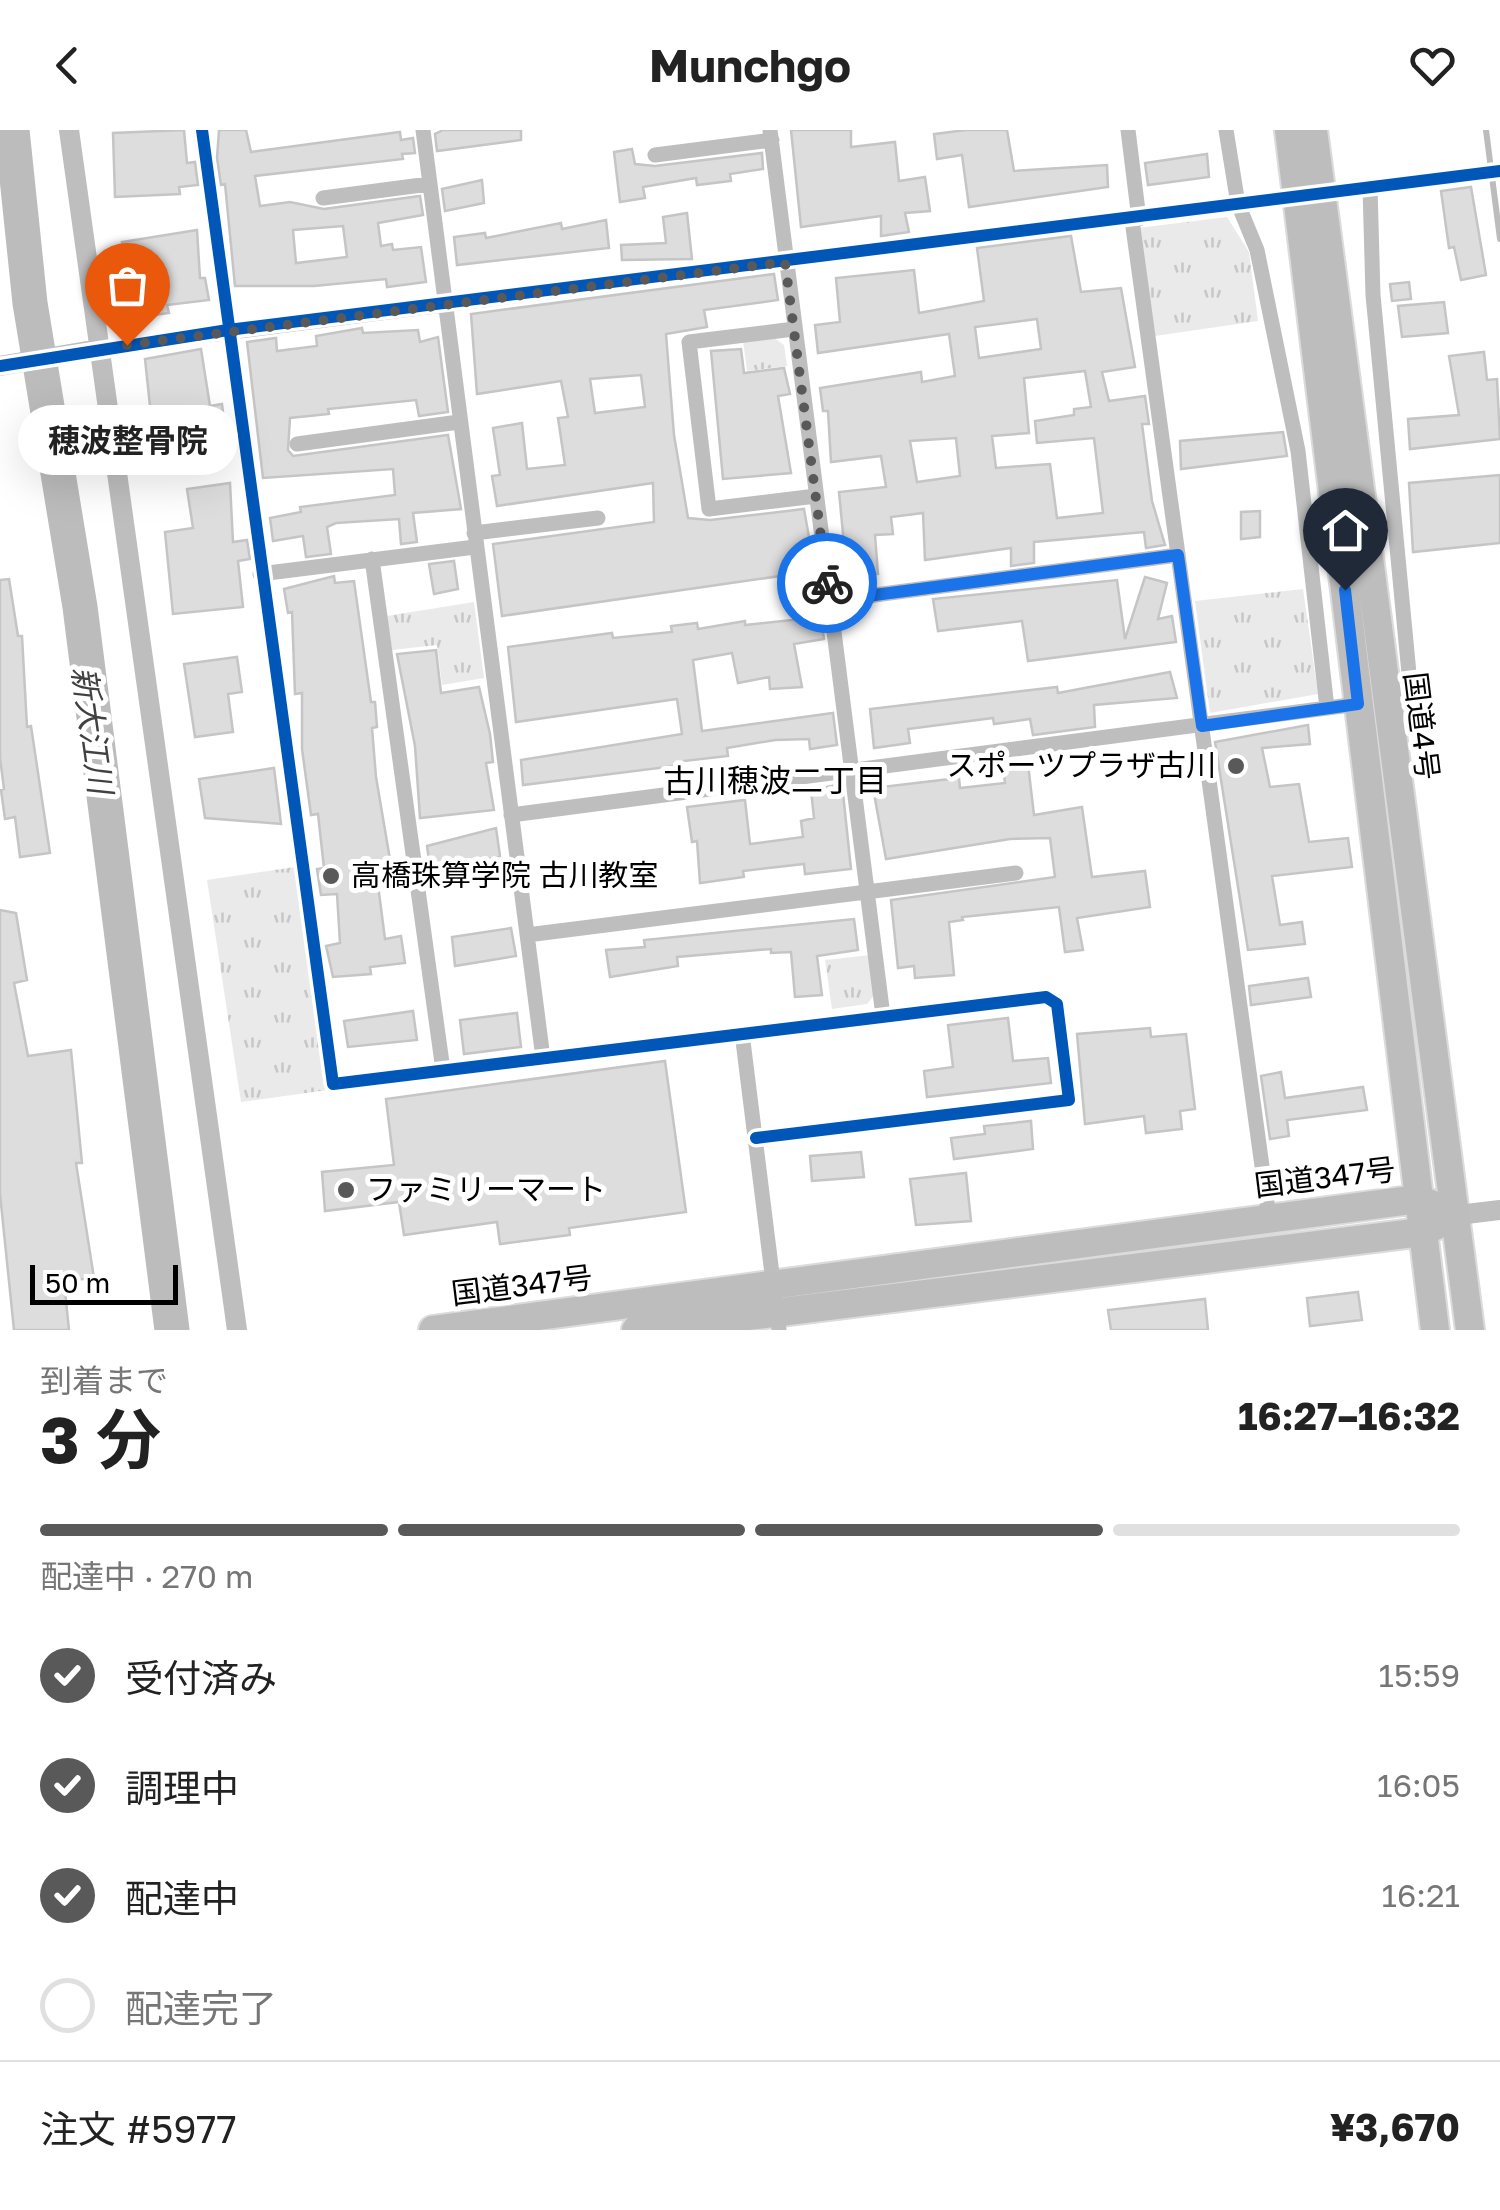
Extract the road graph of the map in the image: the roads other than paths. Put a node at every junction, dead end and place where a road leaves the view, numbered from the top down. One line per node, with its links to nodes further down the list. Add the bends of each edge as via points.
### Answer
1 (69, 130): 22 (street)
2 (202, 130): 21 (street)
3 (423, 130): 11 (street)
4 (1128, 130): 17 (street)
5 (1226, 130): 16 (street)
6 (1288, 130): 33 (highway, 国道4号)
7 (1314, 130): 33 (highway, 国道4号)
8 (771, 135): 9 (street); 18 (street)
9 (654, 154)
10 (1500, 171): 12 (street)
11 (429, 184): 14 (street); 19 (street)
12 (1370, 187): 13 (street); 33 (street, via 1373,294 1410,684 1398,697)
13 (1343, 190)
14 (322, 198)
15 (1274, 199): 16 (street)
16 (1238, 204): 17 (street); 34 (street, via 1257,250 1298,452)
17 (1135, 220): 18 (street); 29 (street)
18 (785, 262): 19 (street); 20 (street)
19 (444, 304): 21 (street); 24 (street)
20 (794, 329): 26 (street); 26 (street, via 689,342 709,509)
21 (228, 330): 22 (street); 31 (street)
22 (98, 349): 23 (street); 52 (street)
23 (2, 366)
24 (459, 422): 25 (street); 28 (street)
25 (296, 444)
26 (816, 496): 32 (street)
27 (598, 518): 28 (street)
28 (475, 540): 30 (street); 37 (street)
29 (1178, 555): 32 (street); 35 (street)
30 (372, 559): 31 (street); 44 (street)
31 (260, 574): 44 (street, via 334,1084)
32 (829, 601): 36 (street)
33 (1372, 701): 34 (street); 46 (highway, 国道4号); 48 (highway, 国道4号)
34 (1326, 708): 35 (street)
35 (1202, 726): 36 (street); 49 (street)
36 (852, 774): 37 (street); 39 (street)
37 (511, 815): 40 (street)
38 (1016, 873): 39 (street)
39 (868, 893): 40 (street); 41 (street)
40 (526, 936): 43 (street)
41 (884, 1016): 42 (street); 45 (street, via 1046,996 1057,1004 1069,1100)
42 (742, 1033): 43 (street); 45 (street)
43 (542, 1058): 44 (street)
44 (443, 1070)
45 (756, 1138): 51 (street)
46 (1418, 1199): 48 (highway, 国道347号); 49 (highway, 国道347号); 50 (highway, 国道4号)
47 (1500, 1210): 48 (street)
48 (1458, 1216): 50 (highway, 国道347号); 56 (highway, 国道4号)
49 (1269, 1217): 51 (highway, 国道347号)
50 (1422, 1232): 51 (highway, 国道347号); 55 (highway, 国道4号)
51 (778, 1309): 53 (highway, 国道347号); 54 (highway, 国道347号)
52 (237, 1330)
53 (433, 1330)
54 (636, 1330)
55 (1435, 1330)
56 (1470, 1330)

